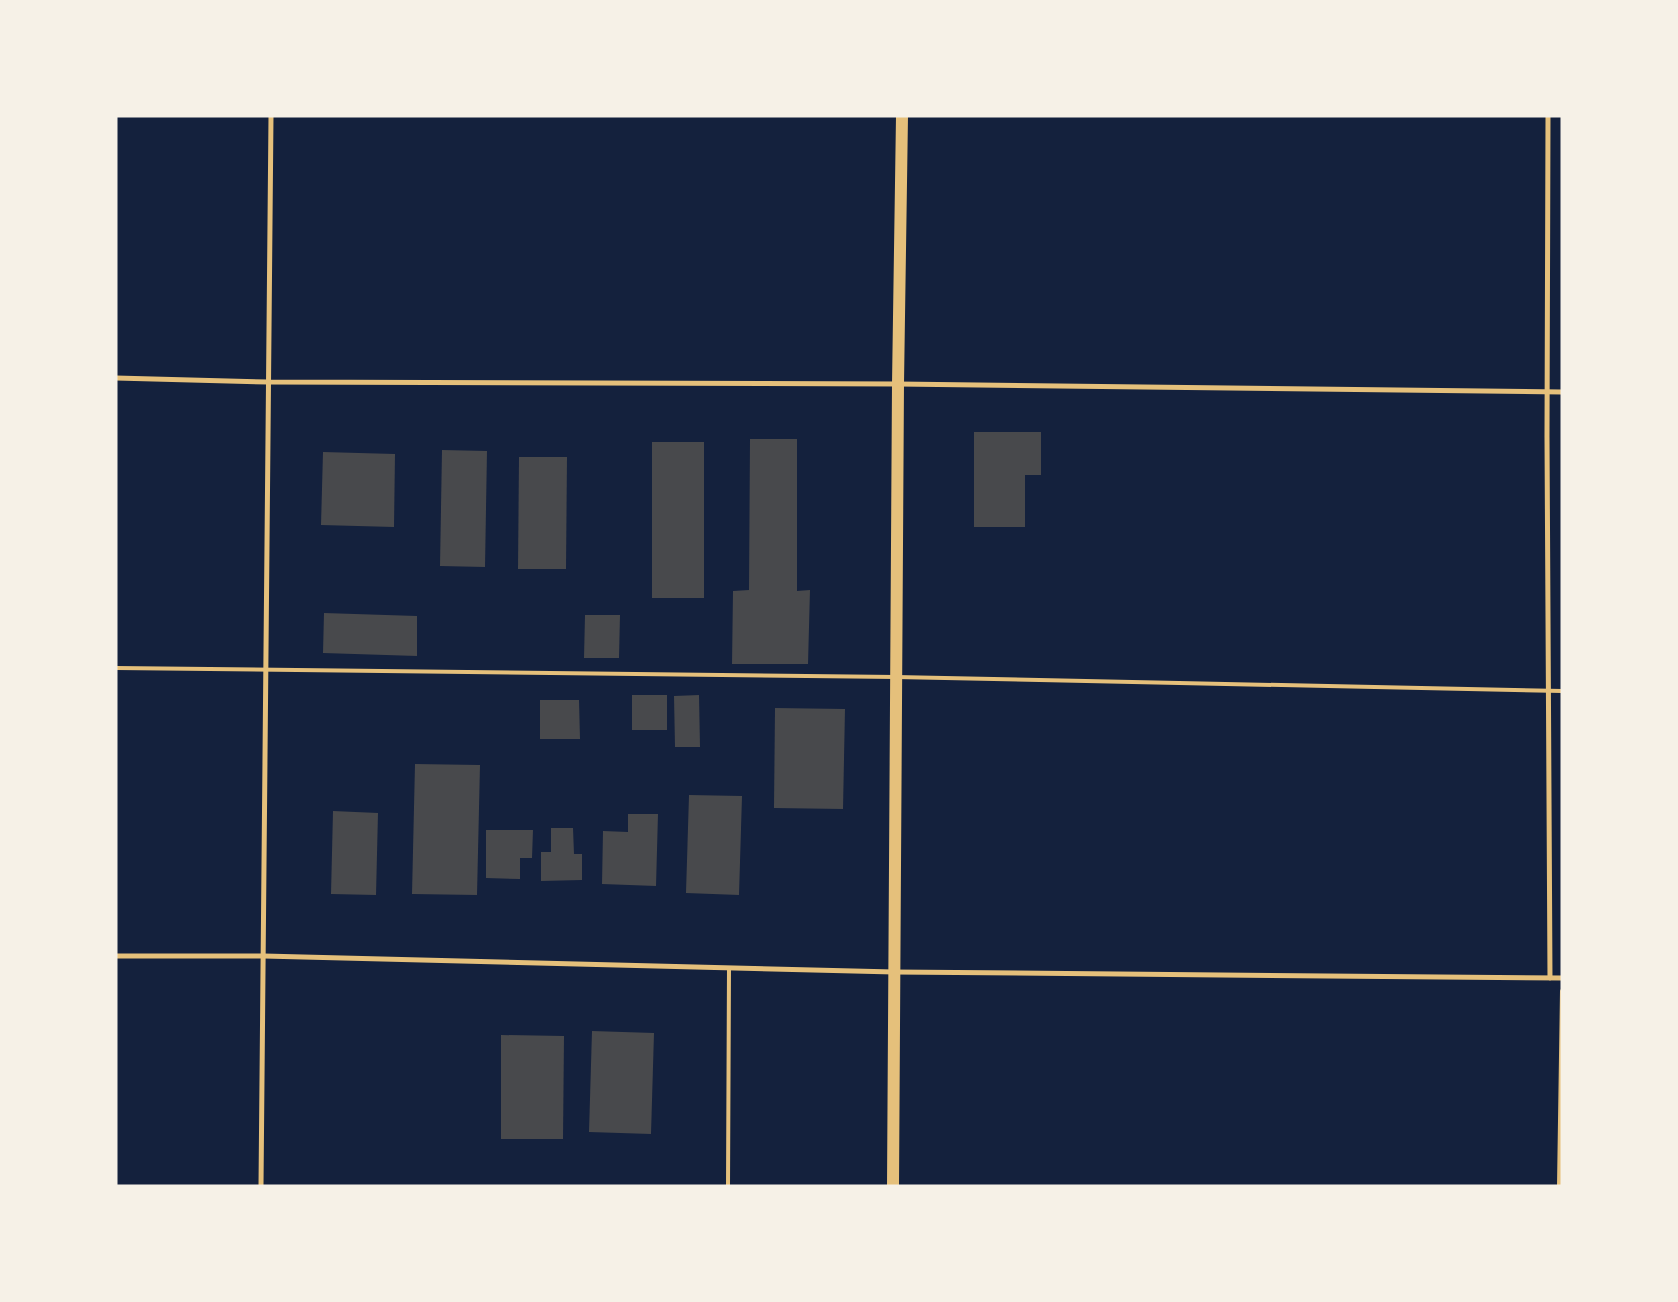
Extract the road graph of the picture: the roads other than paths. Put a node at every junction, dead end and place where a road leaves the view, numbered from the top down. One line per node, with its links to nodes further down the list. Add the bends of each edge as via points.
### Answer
1 (271, 116): 5 (street)
2 (902, 116): 6 (main road)
3 (1548, 116): 7 (street)
4 (116, 378): 5 (street)
5 (268, 382): 6 (street); 10 (street)
6 (898, 384): 7 (street); 11 (main road)
7 (1547, 391): 8 (street); 12 (street)
8 (1562, 392)
9 (116, 668): 10 (lane)
10 (266, 671): 11 (lane); 15 (street)
11 (896, 677): 12 (lane); 17 (main road)
12 (1548, 690): 13 (lane); 18 (street)
13 (1562, 691)
14 (116, 956): 15 (street)
15 (264, 956): 16 (street); 21 (street)
16 (729, 968): 17 (street); 22 (lane)
17 (894, 972): 18 (street); 23 (main road)
18 (1550, 978): 19 (street)
19 (1562, 978)
20 (1562, 991): 24 (lane)
21 (261, 1186)
22 (728, 1186)
23 (893, 1186)
24 (1560, 1186)

